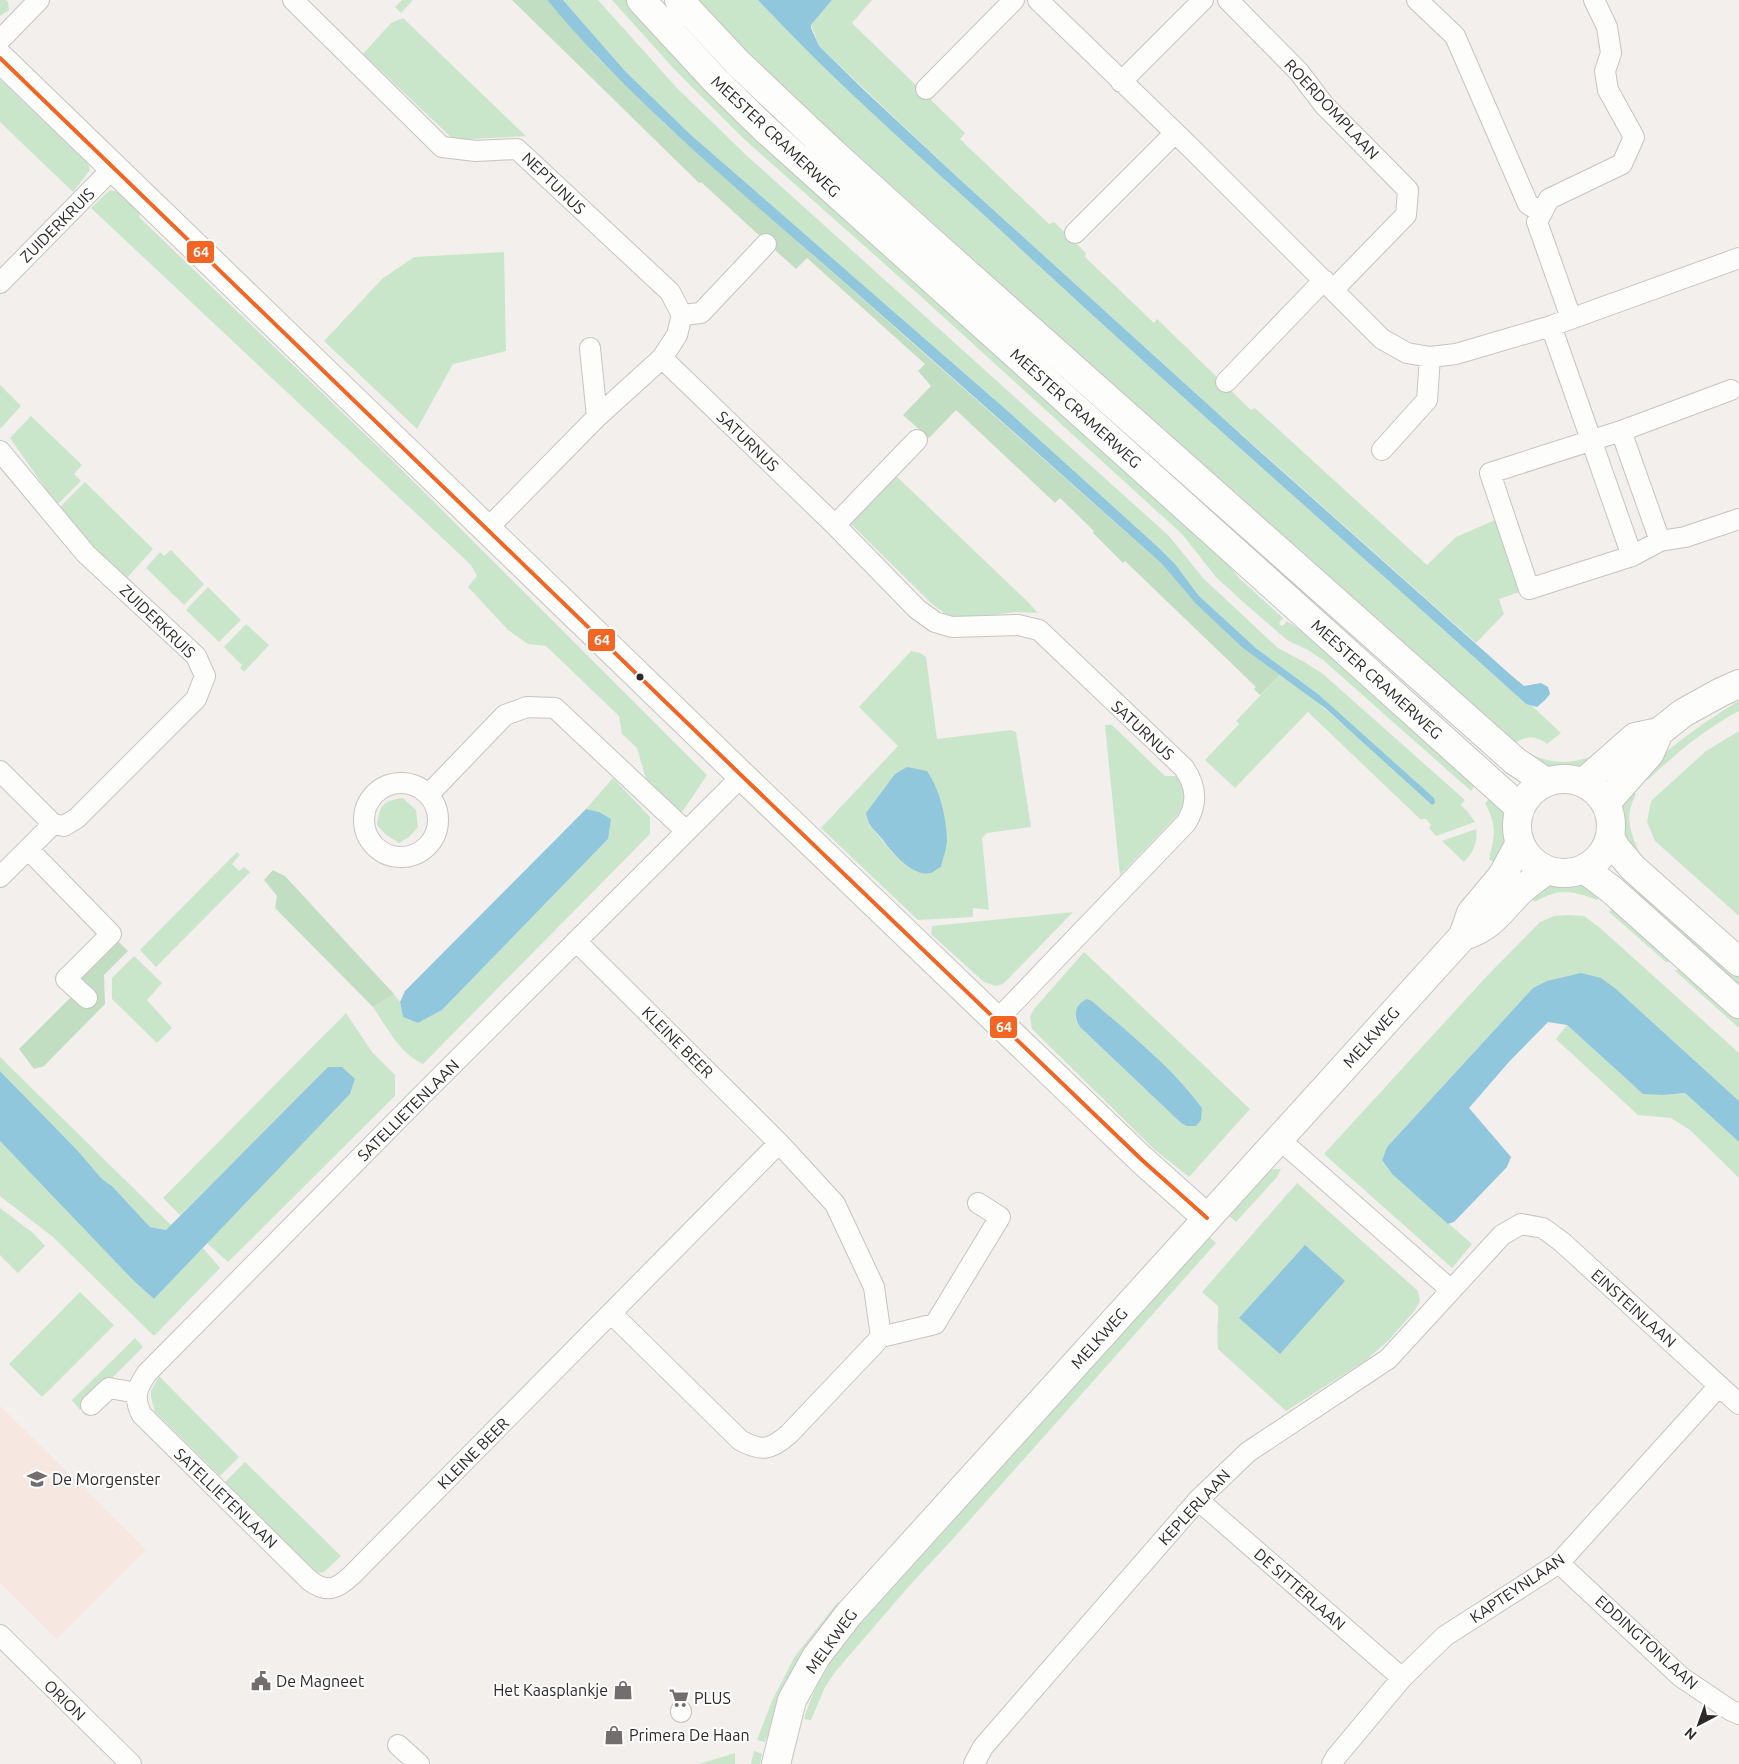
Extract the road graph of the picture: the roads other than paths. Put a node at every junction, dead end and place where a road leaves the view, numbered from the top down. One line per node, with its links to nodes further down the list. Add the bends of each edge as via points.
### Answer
1 (39, 0): 11 (street)
2 (292, 0): 23 (street, NEPTUNUS, via 442,147 476,151 517,149 670,292)
3 (641, 0): 50 (street, MEESTER CRAMERWEG, via 764,128)
4 (679, 0): 46 (street, MEESTER CRAMERWEG, via 738,63 832,152 1515,761)
5 (1014, 0): 14 (street)
6 (1038, 0): 13 (street)
7 (1203, 0): 13 (street)
8 (1228, 0): 22 (street, ROERDOMPLAAN, via 1299,72 1324,105 1408,190 1406,215)
9 (1417, 0): 17 (street, via 1455,36 1528,204)
10 (1594, 0): 17 (street, via 1607,27 1611,52 1605,71 1608,90 1634,137 1622,164 1549,198)
11 (0, 40)
12 (0, 58): 16 (street)
13 (1121, 82): 15 (street)
14 (926, 89)
15 (1175, 133): 18 (street); 22 (street)
16 (114, 167): 21 (street, ZUIDERKRUIS); 39 (street)
17 (1542, 213): 24 (street, via 1537,222)
18 (1075, 234)
19 (766, 244): 23 (street, via 701,313)
20 (1739, 258): 24 (street)
21 (0, 283)
22 (1329, 284): 27 (street, via 1382,339 1407,353); 29 (street, ROERDOMPLAAN)
23 (682, 315): 28 (street, via 678,335)
24 (1571, 318): 25 (street)
25 (1551, 326): 27 (street, via 1456,354); 34 (street)
26 (590, 348): 31 (street)
27 (1430, 357): 35 (street, via 1427,400)
28 (662, 358): 31 (street); 38 (street, SATURNUS)
29 (1226, 382)
30 (1731, 390): 32 (street)
31 (597, 417): 39 (street)
32 (1621, 432): 34 (street); 40 (street)
33 (917, 440): 38 (street)
34 (1591, 441): 41 (street); 41 (street, via 1490,473 1529,589)
35 (1382, 450)
36 (0, 451): 51 (street, ZUIDERKRUIS, via 86,554 196,656 205,676 196,699 77,818 64,826)
37 (1739, 519): 40 (street, via 1685,537)
38 (835, 525): 64 (street, SATURNUS, via 917,609 935,622 952,627 1018,625 1039,630 1191,778 1194,808 1186,823)
39 (487, 529): 45 (street)
40 (1660, 540): 41 (street)
41 (1632, 556)
42 (1739, 684): 43 (street, via 1683,713)
43 (1659, 732): 47 (street, via 1635,737); 49 (street, via 1650,753)
44 (0, 771): 51 (street)
45 (742, 776): 52 (street, SATELLIETENLAAN); 64 (street)
46 (1546, 782): 47 (street, via 1563,778); 50 (street, via 1536,788)
47 (1584, 782): 49 (street)
48 (429, 794): 52 (street, via 505,715 527,707 556,708)
49 (1606, 803): 53 (street, via 1611,819)
50 (1520, 808): 54 (street, via 1517,820)
51 (53, 824): 55 (street)
52 (686, 831): 60 (street, SATELLIETENLAAN)
53 (1610, 837): 56 (street, via 1605,850); 61 (street, via 1633,868)
54 (1520, 843): 57 (street, via 1531,859); 59 (street, MELKWEG, via 1502,876 1471,913)
55 (28, 849): 58 (street); 62 (street, via 110,934 66,979)
56 (1584, 869): 57 (street, via 1559,873); 63 (street, via 1612,890)
57 (1547, 870): 59 (street, MELKWEG, via 1520,891 1492,922)
58 (0, 877)
59 (1464, 936): 65 (street, MELKWEG)
60 (576, 941): 66 (street, KLEINE BEER); 74 (street, SATELLIETENLAAN, via 147,1373)
61 (1739, 962)
62 (87, 998)
63 (1739, 1004)
64 (997, 1020): 68 (street)
65 (1279, 1139): 68 (street, MELKWEG); 70 (street)
66 (779, 1143): 71 (street, KLEINE BEER); 72 (street, KLEINE BEER, via 835,1204 874,1286)
67 (978, 1203): 72 (street, via 1000,1217 935,1324)
68 (1207, 1218): 84 (street, MELKWEG, via 849,1614 816,1657 792,1700)
69 (1521, 1224): 70 (street, KEPLERLAAN, via 1502,1235); 73 (street, EINSTEINLAAN, via 1543,1228 1562,1242)
70 (1451, 1290): 77 (street, KEPLERLAAN, via 1388,1359 1248,1452)
71 (611, 1313): 72 (street, via 740,1440 754,1448 778,1444); 79 (street, KLEINE BEER, via 352,1575)
72 (881, 1337)
73 (1719, 1386): 75 (street, EINSTEINLAAN); 78 (street, KAPTEYNLAAN)
74 (136, 1393): 76 (street, via 109,1388); 79 (street, SATELLIETENLAAN, via 142,1415 309,1580 322,1588)
75 (1739, 1404)
76 (91, 1405)
77 (1198, 1500): 81 (street, DE SITTERLAAN); 85 (street, KEPLERLAAN, via 983,1747)
78 (1559, 1563): 81 (street, KAPTEYNLAAN, via 1445,1636); 82 (street, EDDINGTONLAAN, via 1681,1677)
79 (332, 1588)
80 (0, 1636): 83 (street, ORION)
81 (1402, 1678): 86 (street, KAPTEYNLAAN)
82 (1739, 1714)
83 (131, 1764)
84 (776, 1764)
85 (974, 1764)
86 (1332, 1764)

